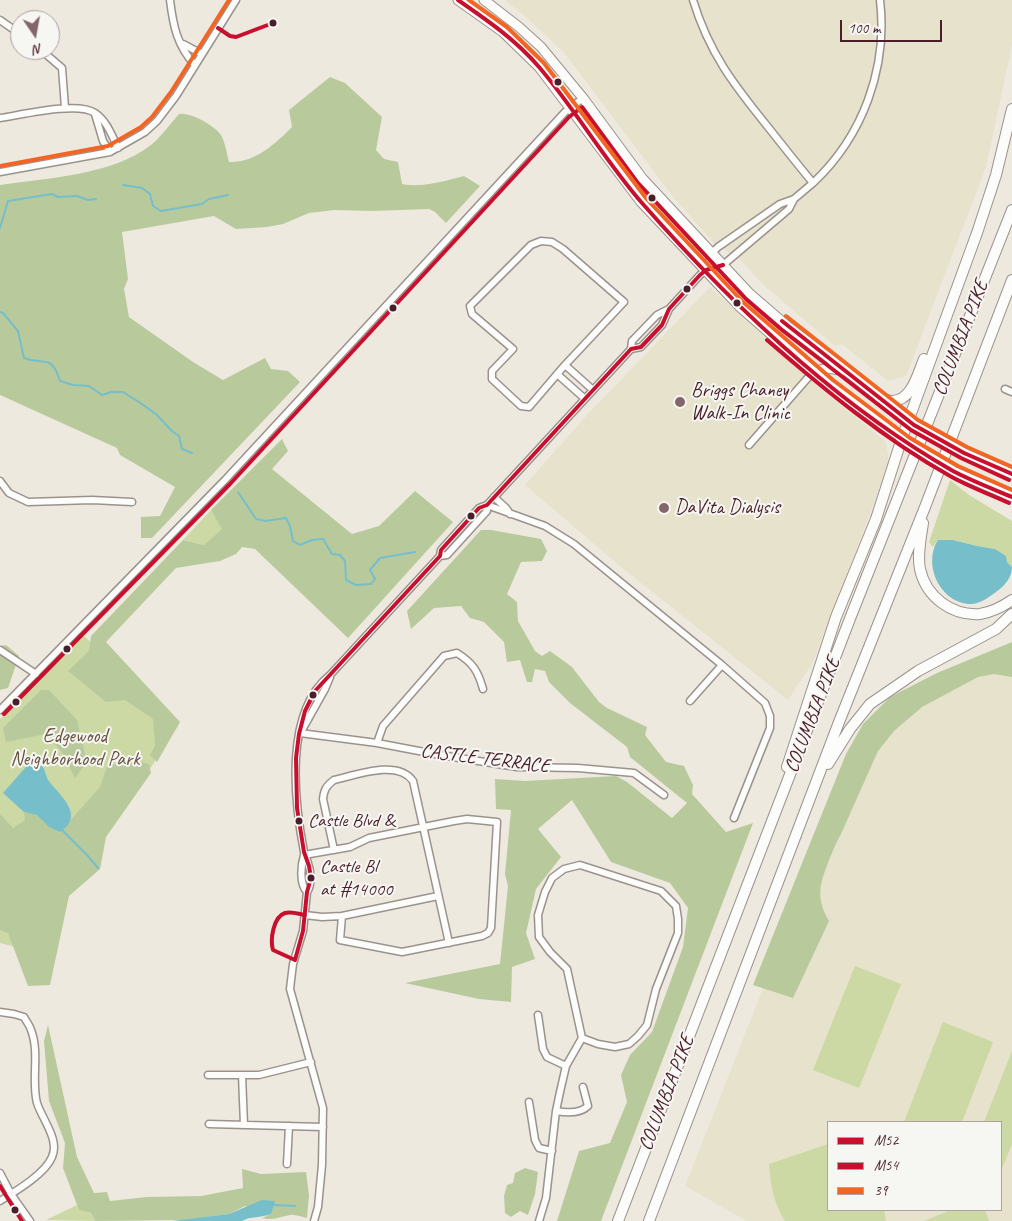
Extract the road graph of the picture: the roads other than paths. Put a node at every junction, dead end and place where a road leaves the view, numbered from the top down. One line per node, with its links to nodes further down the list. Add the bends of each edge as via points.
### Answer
1 (170, 0): 7 (street, via 174,30)
2 (236, 0): 8 (street)
3 (458, 0): 12 (main road, via 503,32 539,68)
4 (484, 0): 11 (main road, via 541,47)
5 (693, 0): 20 (street, via 712,50 733,84)
6 (880, 0): 20 (street, via 881,33 874,86 862,117 843,150)
7 (182, 44): 8 (street); 10 (street)
8 (202, 54): 10 (street)
9 (53, 60): 13 (street, via 62,68)
10 (195, 64): 17 (street, via 157,121)
11 (583, 98): 12 (street); 24 (main road, via 642,178)
12 (570, 107): 26 (main road, via 641,202); 53 (street, via 225,480)
13 (65, 108): 15 (street); 16 (street)
14 (1012, 108): 28 (highway, via 996,175)
15 (95, 112): 17 (street, via 105,123); 18 (street, via 103,141)
16 (0, 118)
17 (118, 148): 18 (street)
18 (110, 152): 19 (street)
19 (0, 172)
20 (813, 183): 21 (street)
21 (794, 199): 24 (street, via 780,204); 25 (street, via 789,209)
22 (1012, 202): 23 (highway, COLUMBIA PIKE)
23 (1011, 214): 63 (highway, COLUMBIA PIKE)
24 (712, 253): 25 (main road); 26 (street)
25 (723, 265): 26 (street); 32 (main road, via 786,325)
26 (706, 270): 29 (street); 33 (main road, via 739,306)
27 (1012, 280): 47 (highway, COLUMBIA PIKE)
28 (957, 285): 37 (highway, via 909,393 893,401); 38 (highway)
29 (669, 310): 30 (street, via 662,325 641,347); 30 (street, via 657,314 632,341)
30 (631, 349): 35 (street)
31 (564, 365): 34 (street); 34 (street, via 624,302 563,249 552,242 541,241 530,245 470,306 472,314 513,349 492,371 492,379 521,406 529,406); 35 (street)
32 (847, 371): 33 (main road, via 827,368); 37 (main road)
33 (812, 372): 39 (main road); 40 (street)
34 (557, 374): 36 (street)
35 (592, 390): 36 (street)
36 (584, 398): 43 (street)
37 (880, 398): 38 (main road)
38 (911, 423): 39 (highway); 41 (main road, bridge, via 964,453)
39 (905, 440): 44 (main road, bridge, via 955,472); 63 (highway, via 833,626)
40 (749, 445)
41 (1012, 474)
42 (0, 480): 45 (street, via 8,493 28,502)
43 (494, 497): 46 (street); 48 (street)
44 (1012, 497)
45 (132, 502)
46 (488, 504): 48 (street); 57 (street, via 479,508 441,550 440,556 319,684 302,715)
47 (925, 507): 49 (highway, via 920,568 934,597 947,607 980,614 998,609); 59 (highway, COLUMBIA PIKE)
48 (510, 514): 52 (street, via 545,526 574,544)
49 (1012, 600)
50 (1012, 614): 59 (highway, via 996,629 918,671 870,704 850,729)
51 (0, 650): 53 (street)
52 (722, 665): 55 (street); 61 (street, via 765,703 770,716 770,728)
53 (36, 674): 56 (street)
54 (483, 689): 58 (street, via 478,673 465,658 457,654 444,656 383,726)
55 (690, 701)
56 (0, 710)
57 (300, 733): 58 (street, CASTLE TERRACE); 65 (street, via 294,765)
58 (377, 743): 60 (street, CASTLE TERRACE, via 517,767 634,773)
59 (816, 784): 93 (highway, COLUMBIA PIKE)
60 (664, 795)
61 (734, 818)
62 (423, 827): 64 (street, via 369,838); 64 (street, via 413,781 403,772 385,769 334,780 324,791 323,799); 66 (street); 69 (street, via 466,819 497,822 491,928 482,936)
63 (764, 842): 92 (highway, COLUMBIA PIKE)
64 (334, 850): 65 (street)
65 (304, 855): 67 (street, via 309,863 310,887)
66 (438, 896): 68 (street); 69 (street)
67 (305, 915): 68 (street); 73 (street, via 290,989)
68 (342, 916): 69 (street, via 340,940 402,952)
69 (448, 943)
70 (0, 1012): 87 (street, via 24,1017 31,1030 37,1101 54,1149 46,1169)
71 (538, 1015): 74 (street, via 543,1049 548,1057)
72 (582, 1038): 72 (street, via 615,1047 629,1044 638,1036 646,1025 678,933 678,919 676,906 661,891 580,865 564,869 552,878 538,915 539,937 567,969); 74 (street)
73 (310, 1062): 76 (street, via 275,1072); 83 (street, via 323,1108)
74 (566, 1066): 79 (street)
75 (208, 1075): 76 (street)
76 (242, 1075): 81 (street)
77 (583, 1087): 79 (street, via 588,1106 585,1109)
78 (529, 1102): 84 (street, via 535,1140 539,1148)
79 (556, 1112): 84 (street)
80 (209, 1124): 81 (street)
81 (244, 1125): 82 (street)
82 (289, 1126): 83 (street); 85 (street)
83 (323, 1127): 90 (street, via 318,1207)
84 (552, 1151): 91 (street, via 546,1198)
85 (287, 1164)
86 (0, 1173): 87 (street)
87 (11, 1194): 88 (street); 89 (street)
88 (0, 1200)
89 (30, 1221)
90 (314, 1221)
91 (539, 1221)
92 (618, 1221)
93 (648, 1221)

